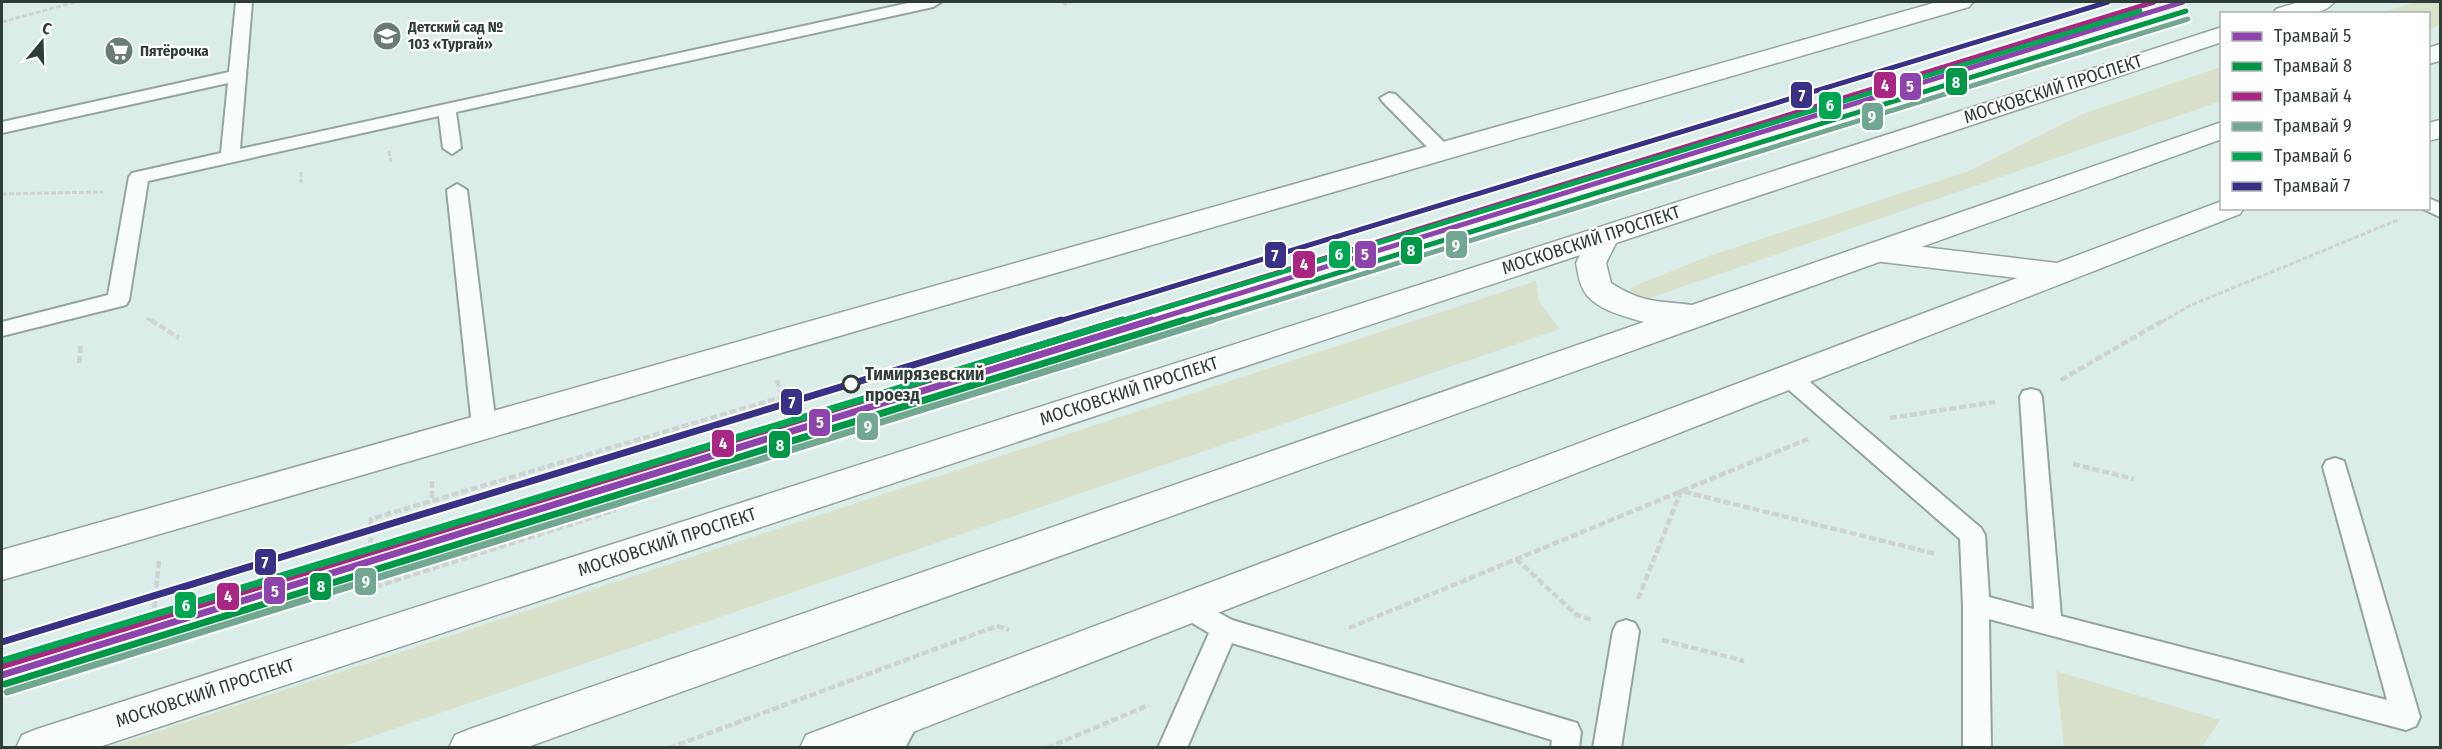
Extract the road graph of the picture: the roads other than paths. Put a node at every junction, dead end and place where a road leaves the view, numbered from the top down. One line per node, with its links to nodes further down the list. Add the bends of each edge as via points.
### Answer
1 (244, 2): 7 (lane)
2 (933, 2): 9 (lane)
3 (1961, 2): 13 (main road)
4 (2322, 2): 5 (main road)
5 (2291, 12)
6 (2220, 35): 17 (main road, МОСКОВСКИЙ ПРОСПЕКТ)
7 (237, 76): 10 (lane); 14 (lane)
8 (1389, 98): 13 (lane)
9 (447, 109): 12 (lane); 14 (lane)
10 (2, 127)
11 (2220, 131): 18 (main road)
12 (452, 148)
13 (1442, 151): 24 (main road)
14 (230, 157): 21 (lane, via 139,177 118,300)
15 (457, 190): 24 (lane)
16 (2225, 210): 19 (main road)
17 (1605, 236): 20 (main road, via 1591,263 1597,288 1622,305 1662,316); 33 (main road, МОСКОВСКИЙ ПРОСПЕКТ)
18 (1882, 252): 19 (main road); 20 (main road)
19 (2060, 274): 22 (main road)
20 (1702, 315): 34 (main road)
21 (2, 329)
22 (1789, 377): 27 (lane, via 1972,535); 28 (main road)
23 (2031, 397): 29 (lane)
24 (484, 426): 26 (main road)
25 (2335, 467): 29 (lane, via 2406,717)
26 (2, 565)
27 (1976, 605): 29 (lane); 40 (lane)
28 (1188, 607): 30 (lane); 32 (main road)
29 (2048, 624)
30 (1224, 629): 37 (lane); 38 (lane, via 1567,732)
31 (1626, 631): 39 (lane)
32 (909, 714): 35 (main road); 36 (lane)
33 (37, 747)
34 (470, 747)
35 (821, 747)
36 (889, 747)
37 (1172, 747)
38 (1564, 747)
39 (1607, 747)
40 (1977, 747)

